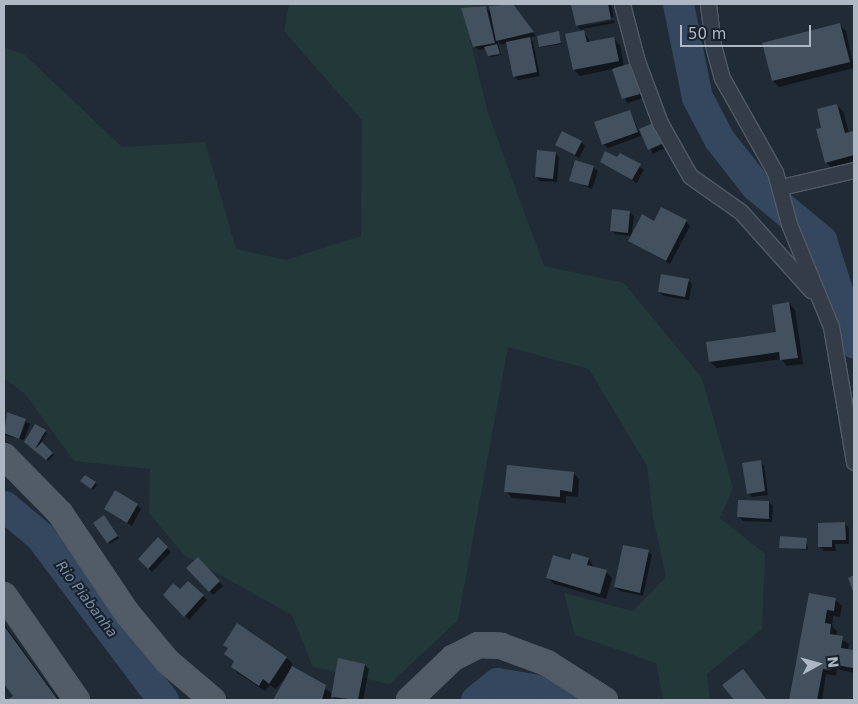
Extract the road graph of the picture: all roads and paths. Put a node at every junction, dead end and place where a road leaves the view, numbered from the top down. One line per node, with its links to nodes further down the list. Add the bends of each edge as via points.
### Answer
1 (622, 4): 5 (street, via 637,61 660,123 690,176 741,212)
2 (708, 4): 4 (street, via 713,45 722,78)
3 (854, 170): 4 (street)
4 (782, 192): 5 (street, via 790,224)
5 (819, 298): 7 (street, via 833,336)
6 (4, 456): 10 (main road, via 60,513 127,613 168,662)
7 (854, 462)
8 (4, 595): 9 (main road)
9 (77, 700)
10 (213, 700)
11 (409, 700): 12 (main road, via 453,658 478,645 501,646 547,663)
12 (604, 700)

